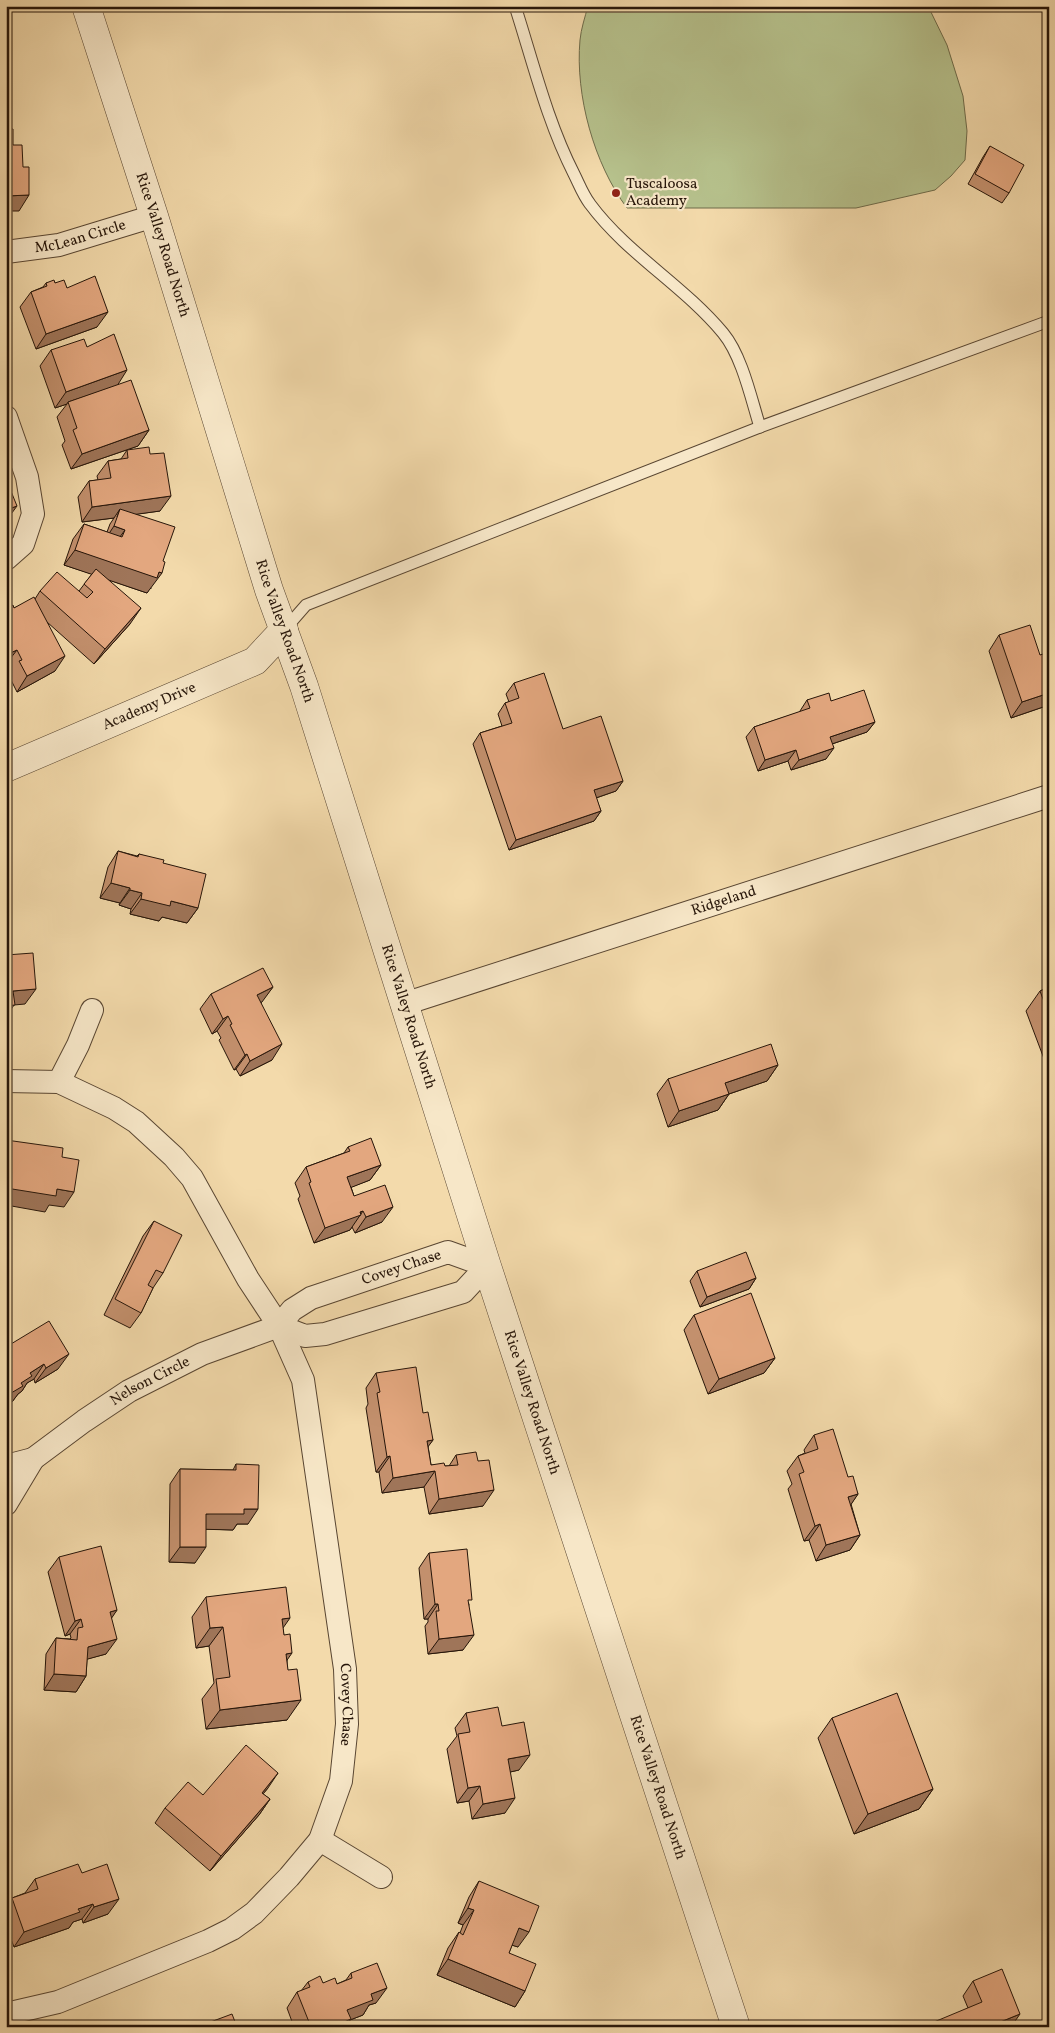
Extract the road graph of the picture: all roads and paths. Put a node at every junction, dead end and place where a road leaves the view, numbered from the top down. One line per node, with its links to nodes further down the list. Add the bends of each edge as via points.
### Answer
1 (86, 6): 3 (street, Rice Valley Road North)
2 (515, 6): 7 (lane, via 564,154 589,203 625,244 723,333 736,354)
3 (154, 216): 4 (street, McLean Circle, via 59,245); 9 (street, Rice Valley Road North)
4 (6, 252)
5 (1049, 320): 7 (lane)
6 (6, 418): 8 (street, via 27,477 33,514 23,544)
7 (760, 427): 9 (lane, via 306,605)
8 (6, 559)
9 (284, 630): 10 (street, Academy Drive, via 255,661); 12 (street, Rice Valley Road North)
10 (6, 768)
11 (1047, 798): 12 (street, Ridgeland)
12 (404, 1004): 16 (street, Rice Valley Road North)
13 (92, 1010): 15 (street)
14 (6, 1080): 15 (street, Covey Chase)
15 (59, 1082): 17 (street, Covey Chase, via 136,1122 174,1157 192,1178 248,1279)
16 (487, 1266): 17 (street, via 464,1292 325,1334 305,1336); 17 (street, Covey Chase, via 448,1252 311,1298 292,1310); 24 (street, Rice Valley Road North)
17 (279, 1326): 18 (street, Nelson Circle, via 202,1354 130,1391); 21 (street, Covey Chase, via 303,1380 344,1669 347,1724 341,1781)
18 (33, 1459): 19 (street, Nelson Circle); 20 (street, Nelson Circle)
19 (6, 1466)
20 (6, 1504)
21 (320, 1840): 22 (street); 23 (street, Covey Chase, via 254,1913 232,1929 58,2002)
22 (381, 1877)
23 (6, 2014)
24 (736, 2027)

